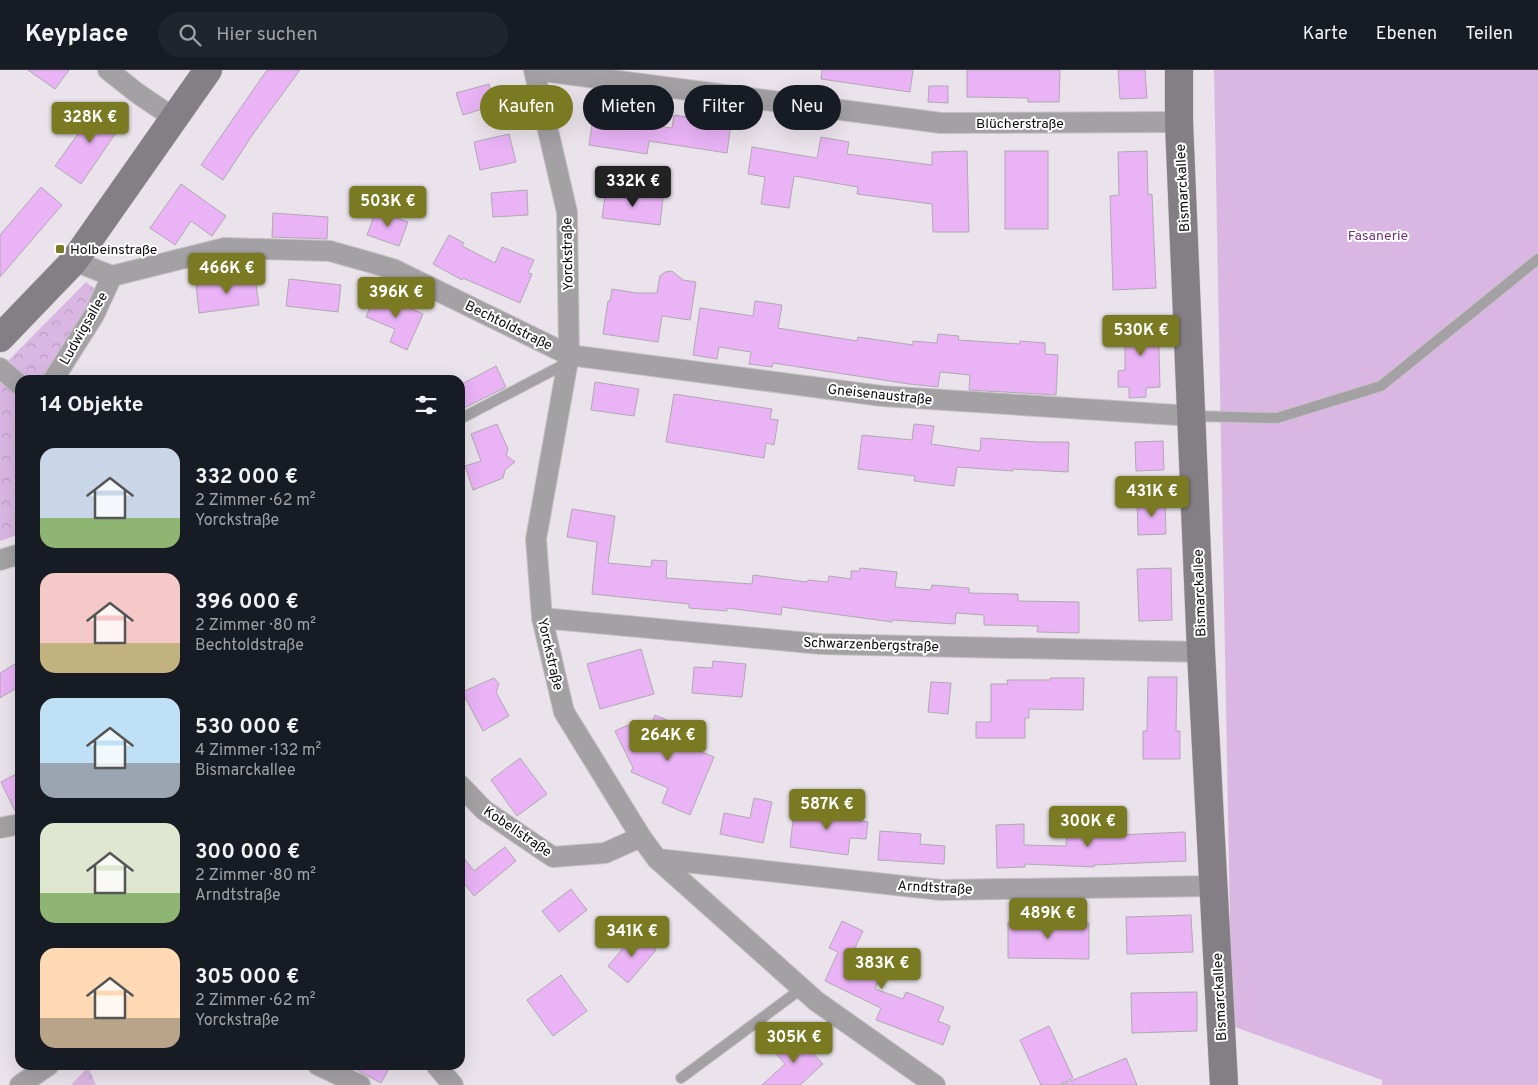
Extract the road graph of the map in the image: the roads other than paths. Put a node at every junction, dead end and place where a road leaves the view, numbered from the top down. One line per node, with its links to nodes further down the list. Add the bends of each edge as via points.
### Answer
1 (108, 70): 5 (street)
2 (208, 70): 5 (street)
3 (535, 70): 6 (street, Blücherstraße, via 941,123); 11 (street, Yorckstraße, via 567,212)
4 (1178, 70): 6 (street, Bismarckallee)
5 (174, 118): 8 (street)
6 (1179, 122): 16 (street, Bismarckallee)
7 (1538, 259): 16 (lane, via 1380,386 1277,418)
8 (74, 261): 9 (street); 10 (street)
9 (112, 276): 11 (street, Bechtoldstraße, via 225,248 330,250 393,268); 13 (street, Ludwigsallee, via 94,315)
10 (2, 334)
11 (568, 359): 15 (lane); 16 (street, Gneisenaustraße, via 882,396); 19 (street, Yorckstraße, via 536,539)
12 (0, 368): 14 (street)
13 (56, 375)
14 (15, 381)
15 (465, 416)
16 (1192, 416): 20 (street, Bismarckallee)
17 (15, 556): 18 (street)
18 (0, 560)
19 (542, 618): 20 (street, Schwarzenbergstraße, via 821,644); 24 (street, Yorckstraße, via 564,712)
20 (1201, 652): 26 (street, Bismarckallee)
21 (465, 790): 24 (street, Kobellstraße, via 484,810 553,857 605,853)
22 (15, 825): 23 (street)
23 (0, 828)
24 (640, 837): 25 (street, Yorckstraße)
25 (657, 859): 26 (street, Arndtstraße, via 941,890); 27 (street, Yorckstraße)
26 (1214, 886): 36 (street, Bismarckallee)
27 (801, 989): 31 (lane); 35 (street, Yorckstraße)
28 (42, 1070): 32 (street)
29 (328, 1070): 33 (street)
30 (440, 1070): 34 (street)
31 (681, 1078)
32 (20, 1085)
33 (360, 1085)
34 (453, 1085)
35 (935, 1085)
36 (1224, 1085)

